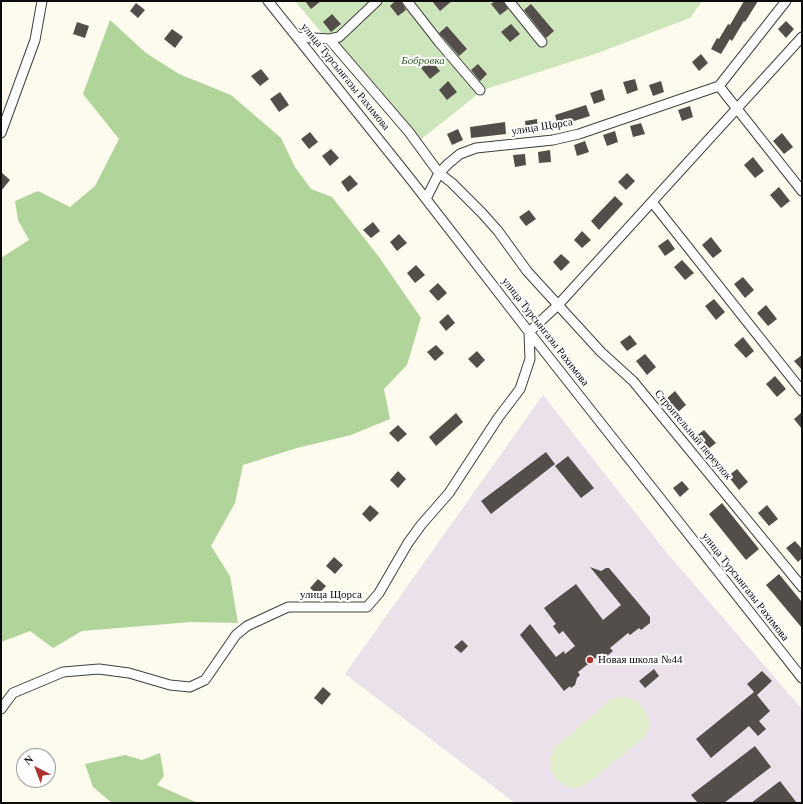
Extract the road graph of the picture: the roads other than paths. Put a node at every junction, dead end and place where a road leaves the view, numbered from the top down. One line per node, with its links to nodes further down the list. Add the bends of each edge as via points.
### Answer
1 (42, 1): 14 (street, via 35,40)
2 (268, 1): 7 (street, улица Турсынгазы Рахимова)
3 (378, 1): 9 (street, via 339,37)
4 (407, 1): 12 (street)
5 (509, 1): 10 (street)
6 (786, 1): 11 (street)
7 (298, 37): 9 (street); 17 (street, улица Турсынгазы Рахимова)
8 (802, 37): 13 (street)
9 (329, 39): 15 (street, via 409,132)
10 (542, 42)
11 (719, 86): 13 (street); 15 (street, улица Щорса, via 578,134 553,140 476,148 460,154)
12 (480, 90)
13 (736, 108): 16 (street); 18 (street)
14 (1, 133)
15 (439, 173): 17 (street); 19 (street, via 482,213 527,271)
16 (802, 191)
17 (426, 199): 20 (street, улица Турсынгазы Рахимова)
18 (652, 202): 19 (street); 21 (street)
19 (558, 305): 20 (street); 22 (street, Строительный переулок, via 601,352 633,381)
20 (529, 332): 23 (street, улица Турсынгазы Рахимова); 24 (street, улица Щорса, via 530,359 520,388 449,493 408,543 379,593 367,607 288,607 247,626 236,635 205,680 190,687 99,669 63,672 13,693)
21 (802, 391)
22 (802, 587)
23 (802, 678)
24 (1, 709)

